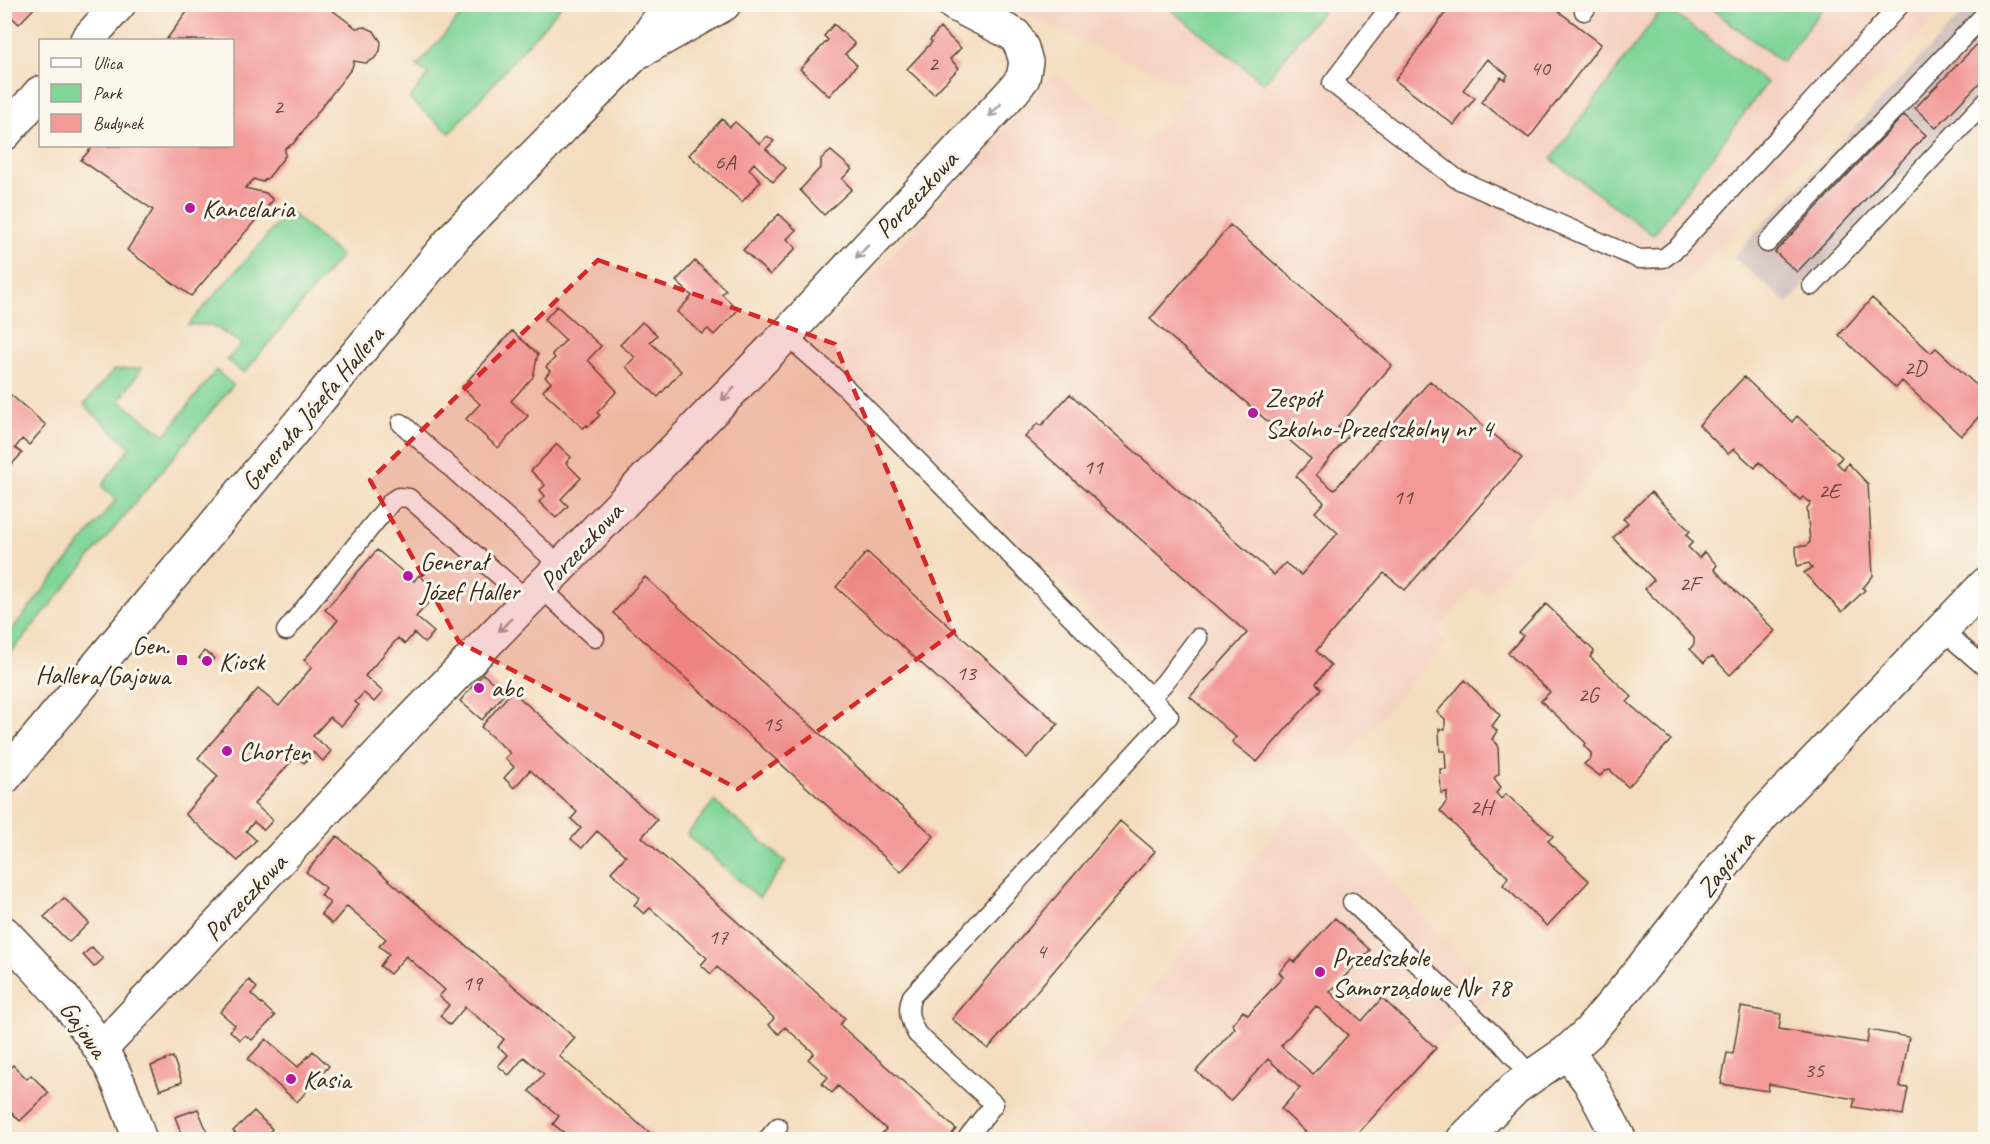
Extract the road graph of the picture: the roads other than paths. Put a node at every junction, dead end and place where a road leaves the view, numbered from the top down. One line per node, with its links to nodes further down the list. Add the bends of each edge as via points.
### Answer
1 (119, 4): 8 (street)
2 (670, 4): 9 (street, Generała Józefa Hallera)
3 (724, 4): 9 (street, Generała Józefa Hallera)
4 (954, 4): 15 (street, Porzeczkowa, one-way to 15, via 1015,35 1026,62 1023,78)
5 (1392, 4): 6 (lane, via 1332,83 1457,179 1639,259 1664,258 1678,246)
6 (1901, 4)
7 (1986, 13): 13 (lane)
8 (88, 39)
9 (636, 53): 25 (street, Generała Józefa Hallera, via 456,236)
10 (39, 94): 12 (street)
11 (1986, 101): 14 (lane)
12 (4, 134)
13 (1767, 243)
14 (1812, 286)
15 (786, 335): 18 (street, Porzeczkowa, one-way to 18); 24 (lane, via 842,384)
16 (401, 423): 18 (lane)
17 (1986, 584): 19 (street, Zagórna)
18 (544, 585): 20 (lane, via 409,498 398,497); 21 (lane); 28 (street, Porzeczkowa, one-way to 28)
19 (1942, 630): 23 (lane); 29 (street, Zagórna, via 1762,816 1603,1018)
20 (286, 631)
21 (595, 638)
22 (1198, 638): 24 (lane)
23 (1986, 668)
24 (1151, 697): 31 (lane, via 1169,716 912,996 908,1005 917,1034 994,1104)
25 (4, 778)
26 (1352, 902): 30 (lane, via 1501,1042)
27 (4, 933): 28 (street, Gajowa, via 69,1004)
28 (100, 1049): 32 (street, Gajowa)
29 (1567, 1052): 30 (street, Zagórna); 34 (street, via 1589,1081)
30 (1531, 1076): 33 (street, Zagórna)
31 (968, 1137)
32 (140, 1140)
33 (1463, 1140)
34 (1620, 1140)

